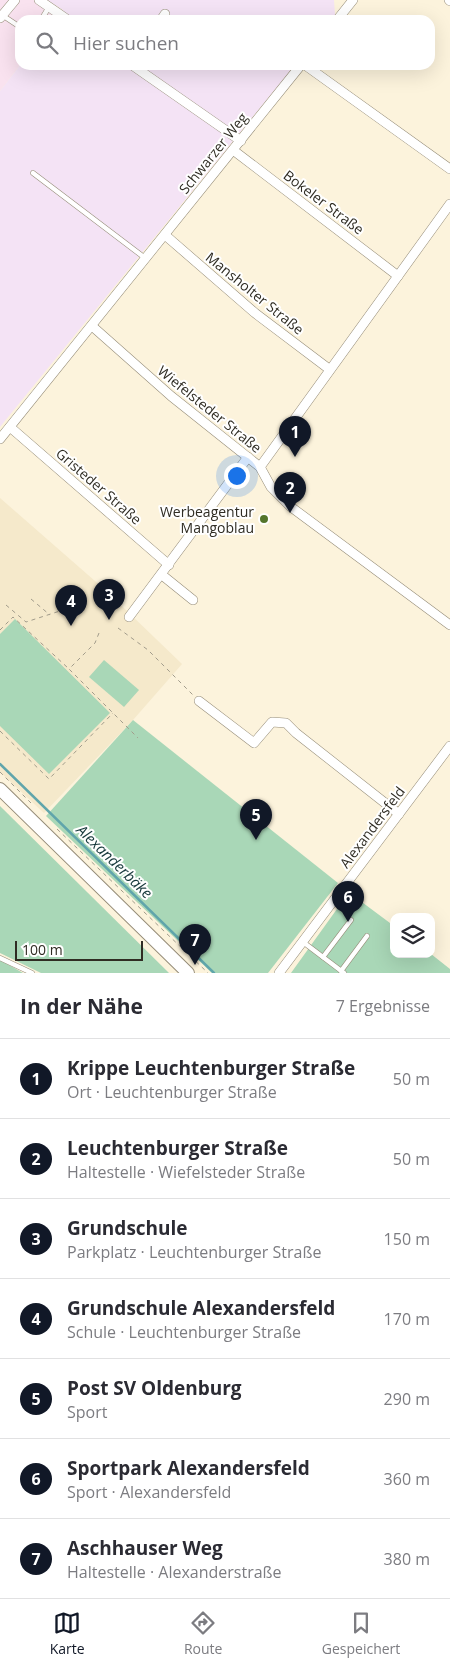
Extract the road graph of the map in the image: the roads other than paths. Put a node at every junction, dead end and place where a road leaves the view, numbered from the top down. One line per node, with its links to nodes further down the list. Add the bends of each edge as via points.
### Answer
1 (15, 0): 8 (street)
2 (40, 0): 4 (street)
3 (350, 1): 7 (street)
4 (50, 7): 5 (lane); 6 (street)
5 (44, 15)
6 (61, 15)
7 (340, 15)
8 (1, 16): 9 (lane)
9 (15, 24)
10 (139, 70): 13 (street)
11 (299, 70): 13 (street, Schwarzer Weg)
12 (310, 70): 15 (street)
13 (241, 140): 14 (street, Schwarzer Weg)
14 (233, 150): 18 (street, Schwarzer Weg); 20 (street, Bokeler Straße)
15 (450, 168)
16 (33, 173): 19 (lane)
17 (449, 208): 20 (street)
18 (165, 235): 19 (street, Schwarzer Weg); 22 (street, Mansholter Straße, via 255,314)
19 (146, 259): 21 (street, Schwarzer Weg)
20 (398, 276): 22 (street)
21 (92, 326): 23 (street, Schwarzer Weg); 25 (street, Wiefelsteder Straße, via 171,396)
22 (329, 369): 26 (street)
23 (10, 427): 24 (street, Schwarzer Weg); 27 (street, Gristeder Straße)
24 (0, 439)
25 (248, 457): 26 (street, Wiefelsteder Straße); 27 (street)
26 (260, 467): 31 (street, Wiefelsteder Straße, via 271,487 292,507)
27 (169, 565): 28 (street)
28 (162, 574): 29 (street); 30 (street)
29 (194, 600)
30 (129, 617)
31 (450, 625)
32 (199, 701): 35 (street, via 254,744 272,722 286,723)
33 (450, 746): 35 (street, Alexandersfeld)
34 (0, 789): 43 (main road)
35 (400, 814): 38 (street, Alexandersfeld)
36 (351, 920): 39 (lane)
37 (367, 936): 41 (lane)
38 (304, 942): 39 (lane); 44 (street, Alexandersfeld)
39 (323, 957): 41 (lane)
40 (0, 958): 42 (lane)
41 (343, 972)
42 (32, 973)
43 (188, 973)
44 (279, 973)

